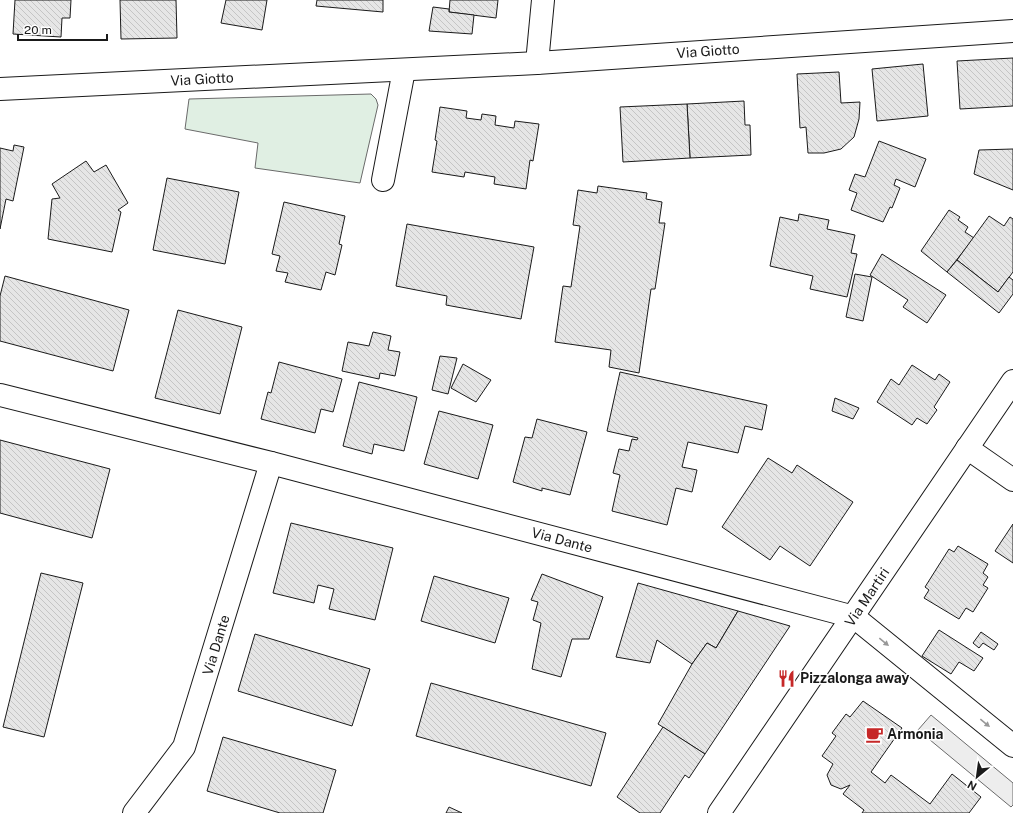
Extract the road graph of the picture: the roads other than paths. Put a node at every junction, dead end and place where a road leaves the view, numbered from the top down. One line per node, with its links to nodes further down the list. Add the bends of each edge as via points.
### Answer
1 (543, 0): 3 (street)
2 (1013, 31): 3 (street, Via Giotto)
3 (537, 63): 4 (street, Via Giotto)
4 (404, 70): 5 (street, Via Giotto); 6 (street)
5 (0, 89)
6 (383, 180)
7 (1013, 381): 9 (street, Via Martiri)
8 (0, 395): 10 (street, Via Dante)
9 (967, 448): 11 (street); 12 (street, Via Martiri)
10 (271, 463): 12 (street, Via Dante); 14 (street, Via Dante, via 184,747)
11 (1013, 480)
12 (854, 617): 13 (street, one-way to 13); 15 (street, Via Martiri)
13 (1013, 746)
14 (134, 813)
15 (719, 813)

